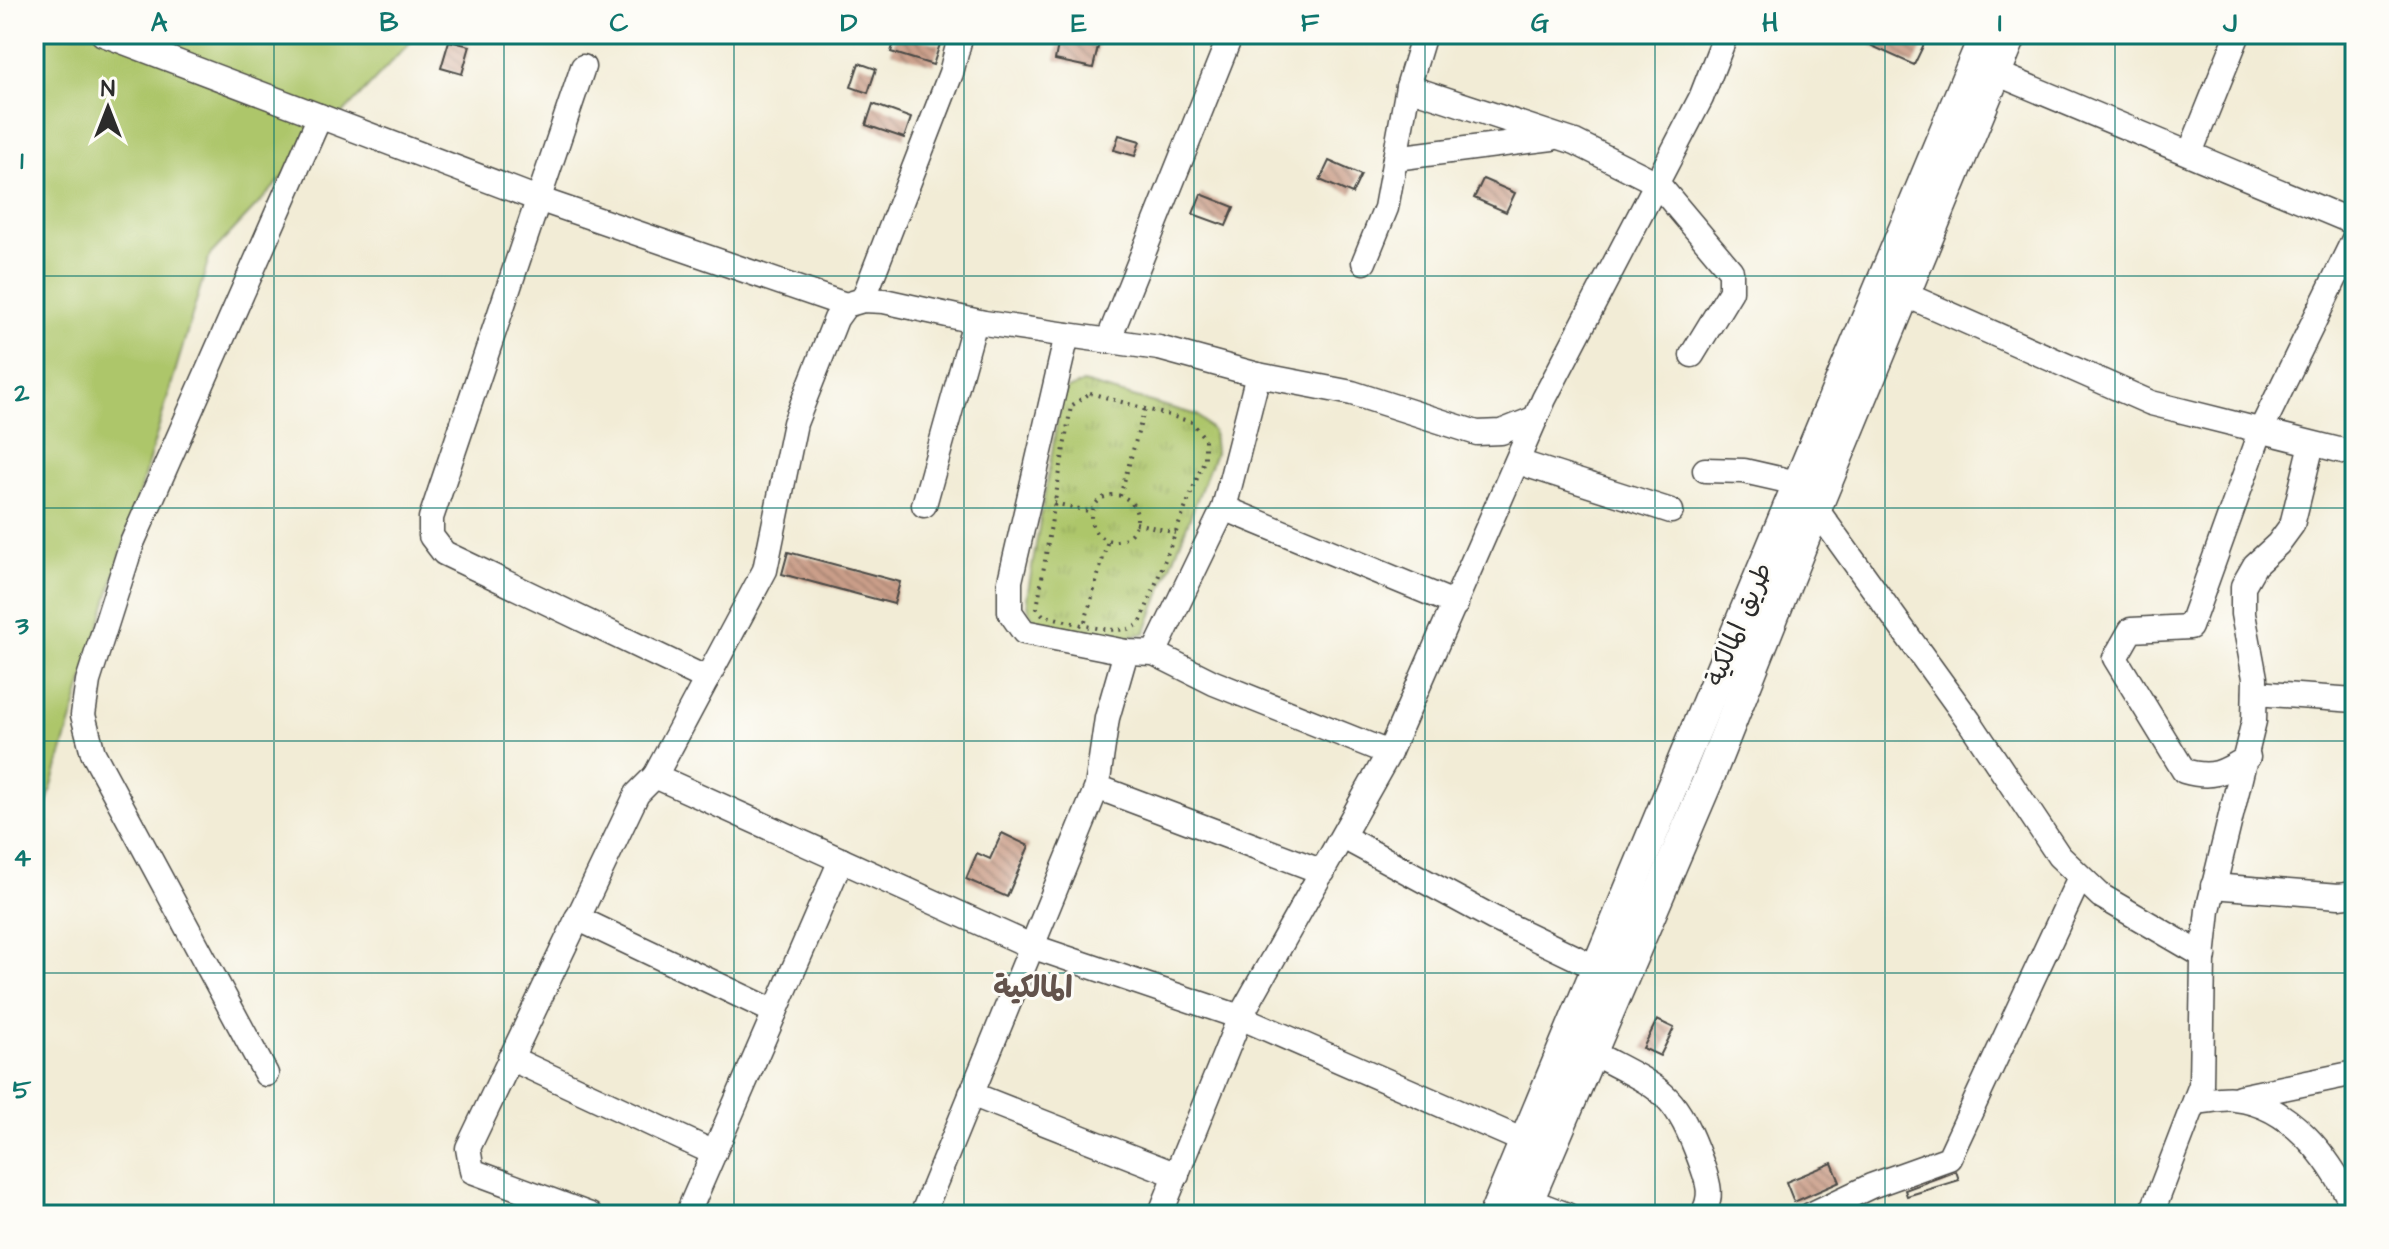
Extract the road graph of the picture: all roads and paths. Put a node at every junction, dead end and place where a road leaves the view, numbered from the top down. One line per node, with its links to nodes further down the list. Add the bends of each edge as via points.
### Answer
1 (103, 34): 9 (street)
2 (961, 34): 24 (street, via 951,73)
3 (1231, 34): 27 (street)
4 (1424, 34): 12 (street)
5 (1726, 34): 17 (street, via 1701,98)
6 (1985, 34): 11 (main road, طريق المالكية)
7 (2012, 34): 11 (main road, طريق المالكية)
8 (2238, 34): 15 (street)
9 (148, 41): 13 (street)
10 (583, 67): 18 (street)
11 (1984, 68): 15 (street); 21 (main road, طريق المالكية)
12 (1408, 87): 14 (street); 16 (street)
13 (320, 116): 18 (street); 76 (street, via 132,543 88,681 83,715 93,753)
14 (1559, 137): 16 (street); 17 (street)
15 (2190, 153): 19 (street)
16 (1395, 158): 22 (street, via 1386,208)
17 (1657, 183): 28 (street, via 1731,271 1731,291); 31 (street)
18 (538, 199): 24 (street); 52 (street, via 431,518 431,536 444,553)
19 (2355, 223)
20 (2355, 237): 32 (street)
21 (1910, 248): 23 (main road, طريق المالكية); 37 (main road, طريق المالكية)
22 (1364, 262)
23 (1904, 294): 32 (street, via 2151,403); 42 (main road, طريق المالكية)
24 (854, 302): 25 (street); 52 (street, via 836,319 795,423 765,570)
25 (975, 322): 26 (street); 40 (street)
26 (1067, 335): 27 (street); 50 (street, via 1010,581 1010,612 1024,632)
27 (1108, 341): 29 (street, via 1159,348)
28 (1692, 355)
29 (1258, 375): 31 (street, via 1352,393 1477,433 1501,432); 41 (street)
30 (1145, 408): 38 (path); 39 (path, via 1095,393 1073,403); 46 (path, via 1192,422 1205,439 1205,458)
31 (1536, 418): 35 (street)
32 (2260, 432): 33 (street); 56 (street, via 2190,627 2131,630 2115,658 2184,771 2206,777 2222,774)
33 (2312, 444): 34 (street); 53 (street, via 2292,525 2243,586)
34 (2355, 454)
35 (1518, 462): 43 (street); 48 (street)
36 (1705, 470): 37 (street, via 1744,471)
37 (1797, 483): 57 (main road, طريق المالكية)
38 (1120, 496): 44 (path, via 1106,496); 45 (path, via 1135,510)
39 (1054, 503): 44 (path); 49 (path, via 1037,608 1043,615)
40 (924, 505)
41 (1224, 508): 48 (street); 51 (street)
42 (1816, 509): 59 (main road, طريق المالكية); 64 (street, via 2059,856)
43 (1671, 511)
44 (1092, 512): 47 (path, via 1093,526)
45 (1136, 523): 46 (path); 47 (path, via 1122,539)
46 (1176, 533): 49 (path, via 1138,626 1115,631)
47 (1108, 540): 49 (path)
48 (1456, 604): 55 (street)
49 (1084, 624)
50 (1126, 652): 51 (street); 60 (street, via 1107,718)
51 (1154, 653): 55 (street, via 1214,683)
52 (707, 679): 58 (street)
53 (2255, 693): 54 (street); 56 (street)
54 (2355, 700)
55 (1389, 753): 61 (street)
56 (2248, 757): 65 (street)
57 (1677, 767): 59 (main road); 70 (main road, طريق المالكية)
58 (655, 776): 62 (street); 67 (street, via 637,794)
59 (1708, 780): 73 (main road, طريق المالكية)
60 (1097, 787): 63 (street); 68 (street)
61 (1345, 838): 63 (street); 70 (street)
62 (841, 860): 68 (street); 71 (street)
63 (1323, 872): 72 (street)
64 (2080, 877): 69 (street, via 2127,912); 92 (street, via 1949,1158)
65 (2213, 886): 66 (street); 69 (street)
66 (2355, 894)
67 (577, 918): 71 (street); 74 (street)
68 (1031, 946): 72 (street); 77 (street)
69 (2204, 956): 79 (street)
70 (1597, 968): 80 (main road, طريق المالكية)
71 (775, 1012): 81 (street)
72 (1240, 1017): 80 (street); 82 (street)
73 (1593, 1053): 84 (main road, طريق المالكية); 91 (street, via 1655,1086 1685,1118 1709,1184)
74 (510, 1058): 81 (street); 86 (street, via 468,1148 472,1171)
75 (2355, 1073): 78 (street)
76 (266, 1074)
77 (971, 1094): 82 (street); 85 (street)
78 (2233, 1098): 79 (street); 83 (street, via 2281,1116 2298,1129 2316,1147)
79 (2197, 1102): 93 (street)
80 (1524, 1141): 89 (main road, طريق المالكية)
81 (714, 1153): 87 (street)
82 (1177, 1175): 88 (street)
83 (2352, 1204)
84 (1525, 1208): 90 (street)
85 (923, 1214)
86 (590, 1215)
87 (687, 1215)
88 (1160, 1215)
89 (1494, 1215)
90 (1567, 1215)
91 (1702, 1215)
92 (1810, 1215)
93 (2151, 1215)

